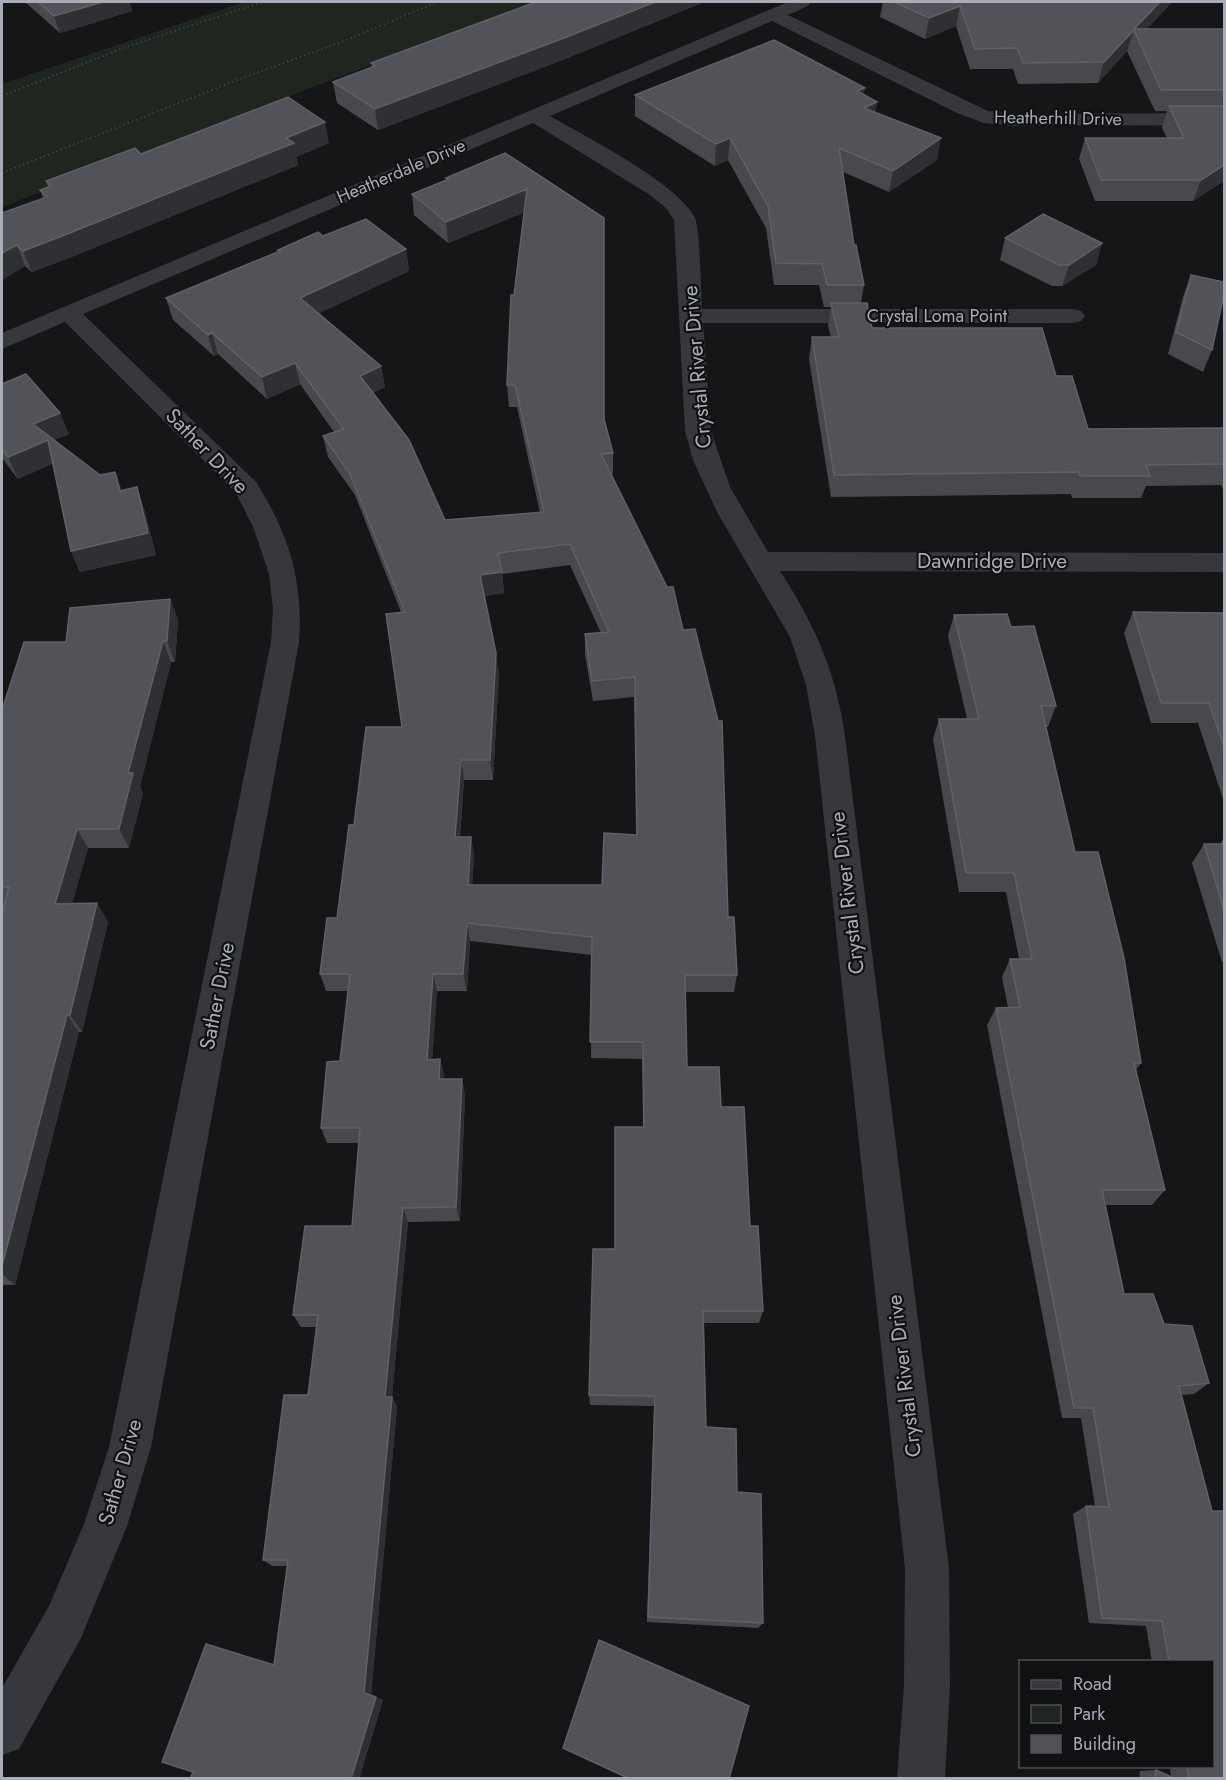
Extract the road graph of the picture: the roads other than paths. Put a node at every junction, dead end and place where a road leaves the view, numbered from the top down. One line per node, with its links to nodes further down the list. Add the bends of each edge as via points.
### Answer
1 (801, 2): 2 (street, Heatherdale Drive)
2 (772, 14): 3 (street, Heatherdale Drive); 4 (street, Heatherhill Drive, via 946,101 980,123)
3 (535, 115): 5 (street, Heatherdale Drive); 6 (street, Crystal River Drive, via 676,205 686,220)
4 (1224, 119)
5 (68, 312): 8 (street, Heatherdale Drive); 11 (street, Sather Drive, via 247,488 266,523 288,603 285,642 130,1447 105,1526 66,1622)
6 (692, 316): 7 (street, Crystal Loma Point); 9 (street, Crystal River Drive, via 698,431 704,456 724,503)
7 (1073, 316)
8 (2, 342)
9 (759, 561): 10 (street, Dawnridge Drive); 12 (street, Crystal River Drive, via 804,637 819,676 830,723 927,1568 927,1685)
10 (1224, 562)
11 (2, 1732)
12 (921, 1779)

